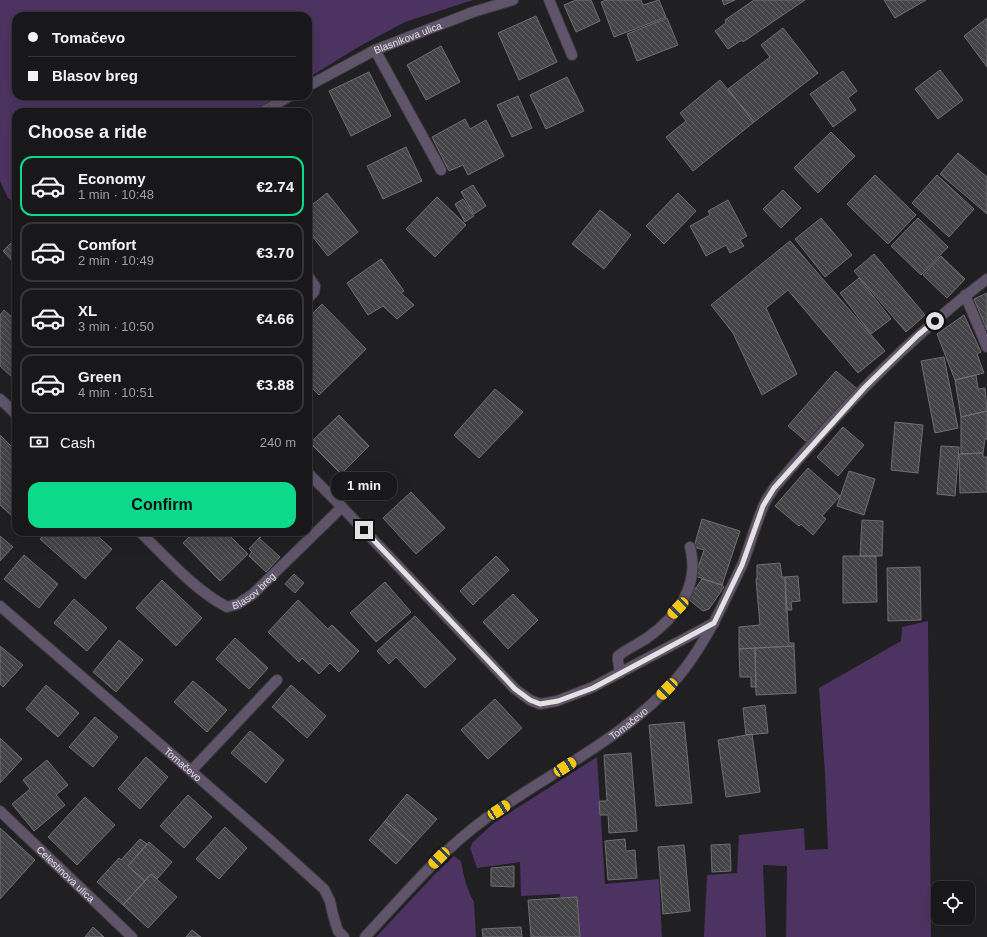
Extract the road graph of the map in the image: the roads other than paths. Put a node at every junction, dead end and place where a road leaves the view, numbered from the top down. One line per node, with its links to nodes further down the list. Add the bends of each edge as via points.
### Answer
1 (513, 0): 3 (street, Blasnikova ulica, via 473,12)
2 (549, 0): 4 (street)
3 (376, 50): 5 (street, Blasnikova ulica); 8 (street)
4 (572, 55)
5 (312, 84)
6 (283, 100): 7 (street)
7 (269, 108)
8 (441, 170)
9 (987, 279): 12 (street, Tomačevo)
10 (312, 282): 11 (street, via 315,286)
11 (312, 294)
12 (965, 296): 13 (street); 21 (street, Tomačevo, via 918,335 865,387 774,488 763,506 742,565)
13 (987, 347)
14 (0, 399): 15 (street)
15 (12, 410)
16 (312, 477): 17 (street)
17 (342, 507): 18 (street, Blasov breg, via 253,594 238,604 227,607 194,584); 22 (street, via 515,689 530,700 540,704 558,701 593,688)
18 (144, 536)
19 (690, 547): 22 (street, via 693,560 687,594 678,608 648,636 618,656)
20 (0, 606): 24 (street, Tomačevo)
21 (714, 623): 22 (street); 28 (street, Tomačevo, via 697,653 656,700 609,738 462,836)
22 (620, 673)
23 (277, 680): 24 (street)
24 (191, 771): 27 (street, Tomačevo, via 324,889 338,931)
25 (0, 811): 26 (street, Celestinova ulica)
26 (132, 937)
27 (344, 937)
28 (365, 937)

